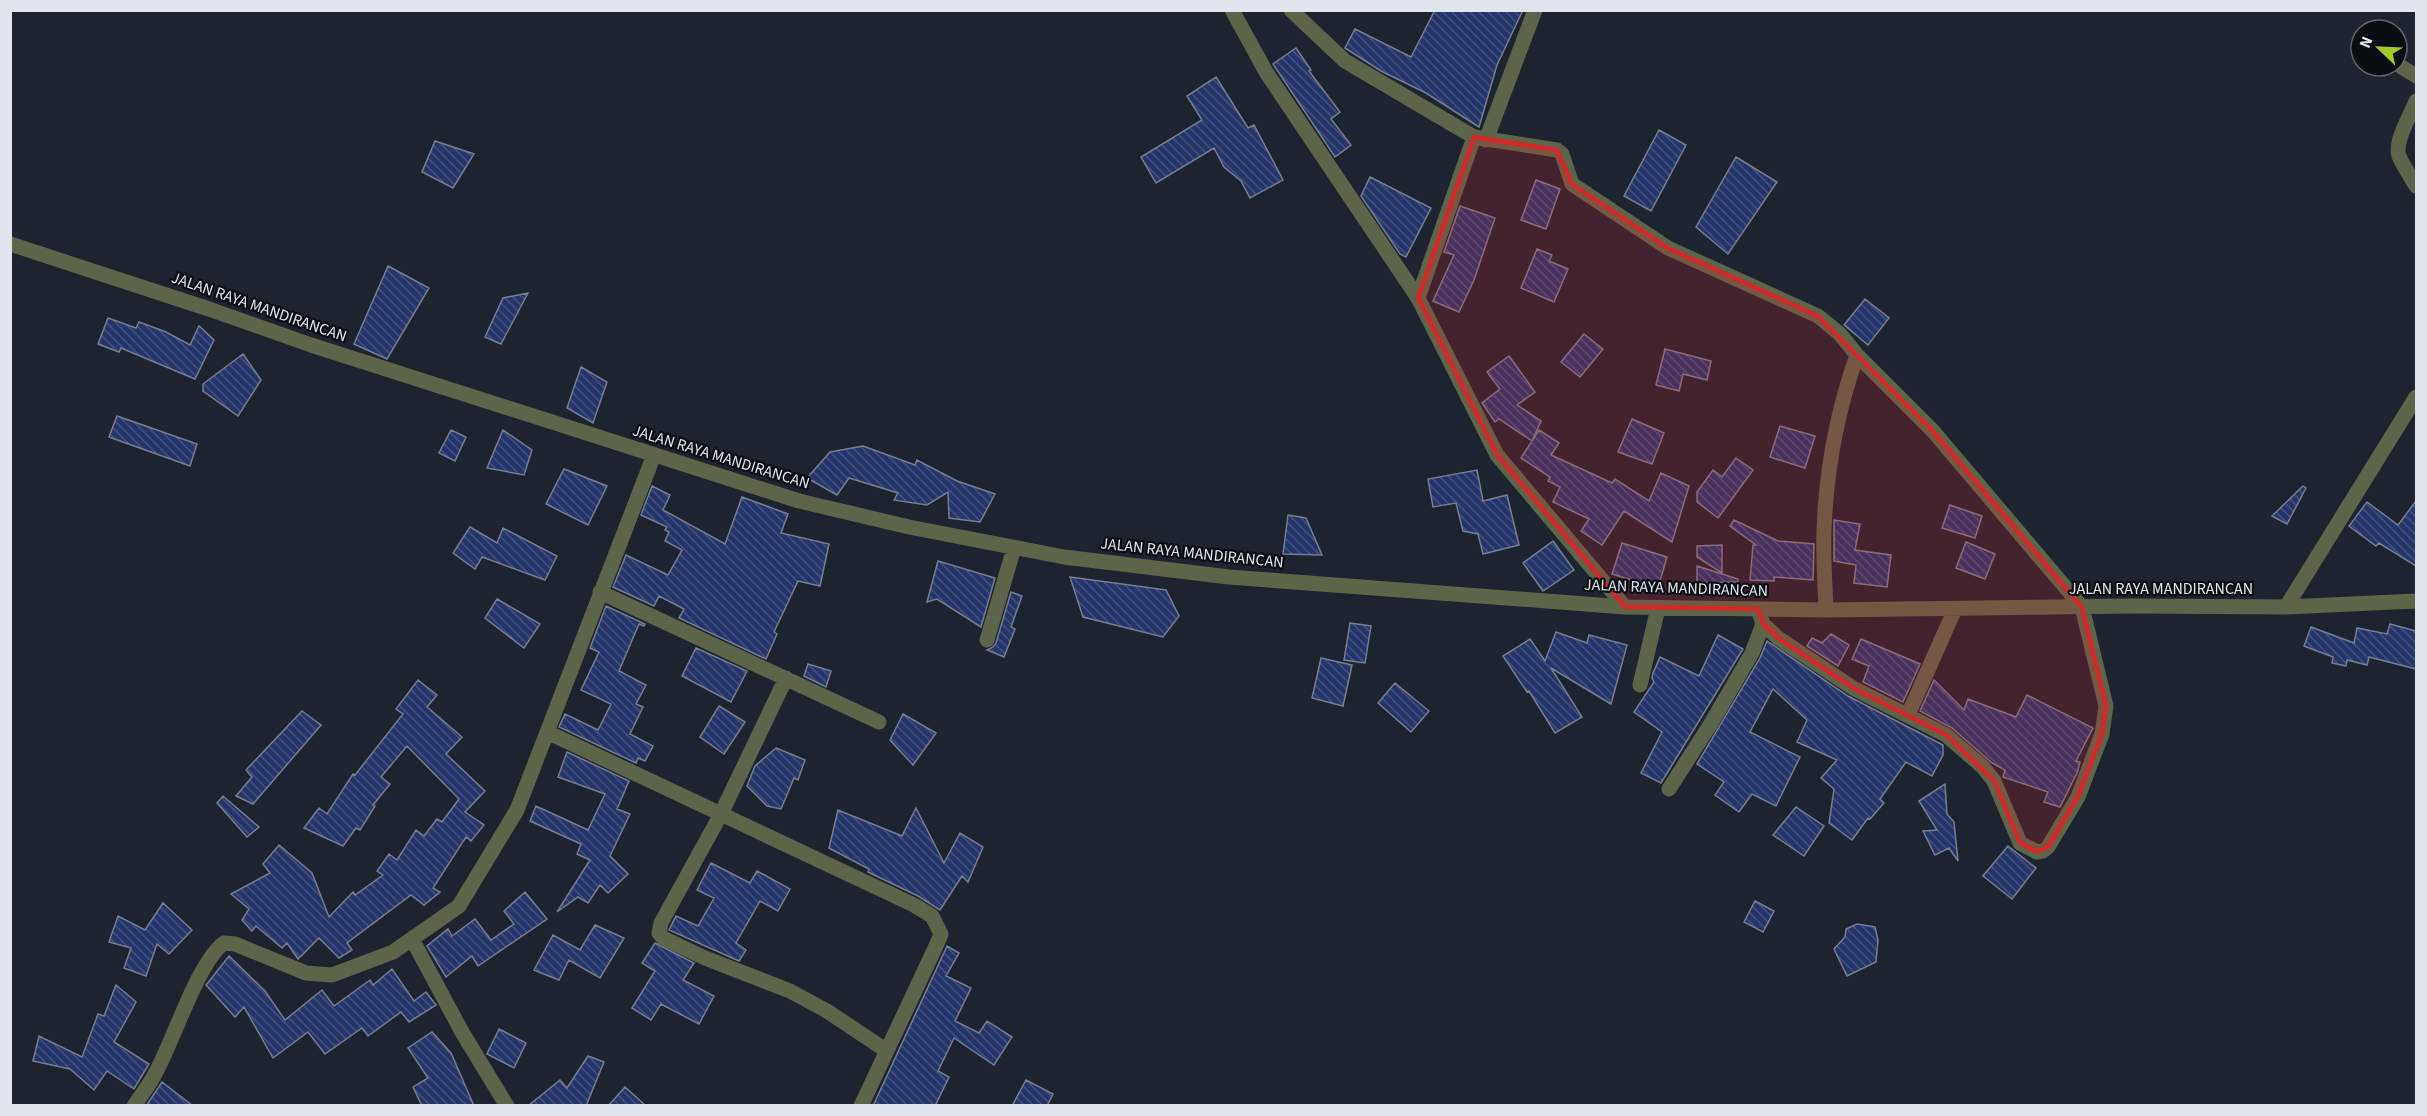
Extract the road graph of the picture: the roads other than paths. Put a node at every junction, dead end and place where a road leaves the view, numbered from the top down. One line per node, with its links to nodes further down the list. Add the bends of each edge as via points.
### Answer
1 (1232, 10): 8 (street, via 1266,72)
2 (1291, 10): 5 (street, via 1346,62)
3 (1535, 10): 5 (street)
4 (2416, 101): 6 (street, via 2398,149)
5 (1480, 139): 8 (street); 9 (street, via 1557,150 1572,184 1581,191 1668,248 1818,316)
6 (2416, 186)
7 (10, 244): 11 (street, JALAN RAYA MANDIRANCAN)
8 (1418, 298): 15 (street, via 1497,454)
9 (1857, 355): 16 (street, via 1933,431); 20 (street, via 1842,399 1831,457 1824,532)
10 (2416, 397): 17 (street)
11 (654, 455): 12 (street, JALAN RAYA MANDIRANCAN, via 799,501); 13 (street)
12 (1014, 549): 15 (street, JALAN RAYA MANDIRANCAN, via 1229,577); 22 (street)
13 (600, 592): 23 (street); 27 (street)
14 (2416, 601): 17 (street, JALAN RAYA MANDIRANCAN)
15 (1625, 607): 18 (street, JALAN RAYA MANDIRANCAN)
16 (2082, 607): 17 (street, JALAN RAYA MANDIRANCAN); 19 (street, JALAN RAYA MANDIRANCAN); 25 (street, via 2106,706 2102,734 2078,797 2043,851 2020,843 1994,781 1983,767 1946,735)
17 (2286, 607)
18 (1658, 608): 21 (street, JALAN RAYA MANDIRANCAN); 24 (street)
19 (1955, 609): 20 (street, JALAN RAYA MANDIRANCAN); 25 (street)
20 (1826, 610): 21 (street, JALAN RAYA MANDIRANCAN)
21 (1760, 617): 25 (street, via 1778,638 1853,688); 28 (street, via 1752,653)
22 (987, 640)
23 (786, 678): 26 (street); 29 (street)
24 (1640, 685)
25 (1908, 715)
26 (879, 722)
27 (547, 732): 29 (street); 30 (street, via 517,810 459,906)
28 (1669, 789)
29 (721, 814): 31 (street, via 932,916 940,934); 31 (street, via 659,933 705,958 790,991)
30 (412, 939): 32 (street, via 393,952 332,975 306,973 224,943 205,967 157,1072); 33 (street)
31 (887, 1051): 34 (street)
32 (134, 1106)
33 (507, 1106)
34 (861, 1106)

